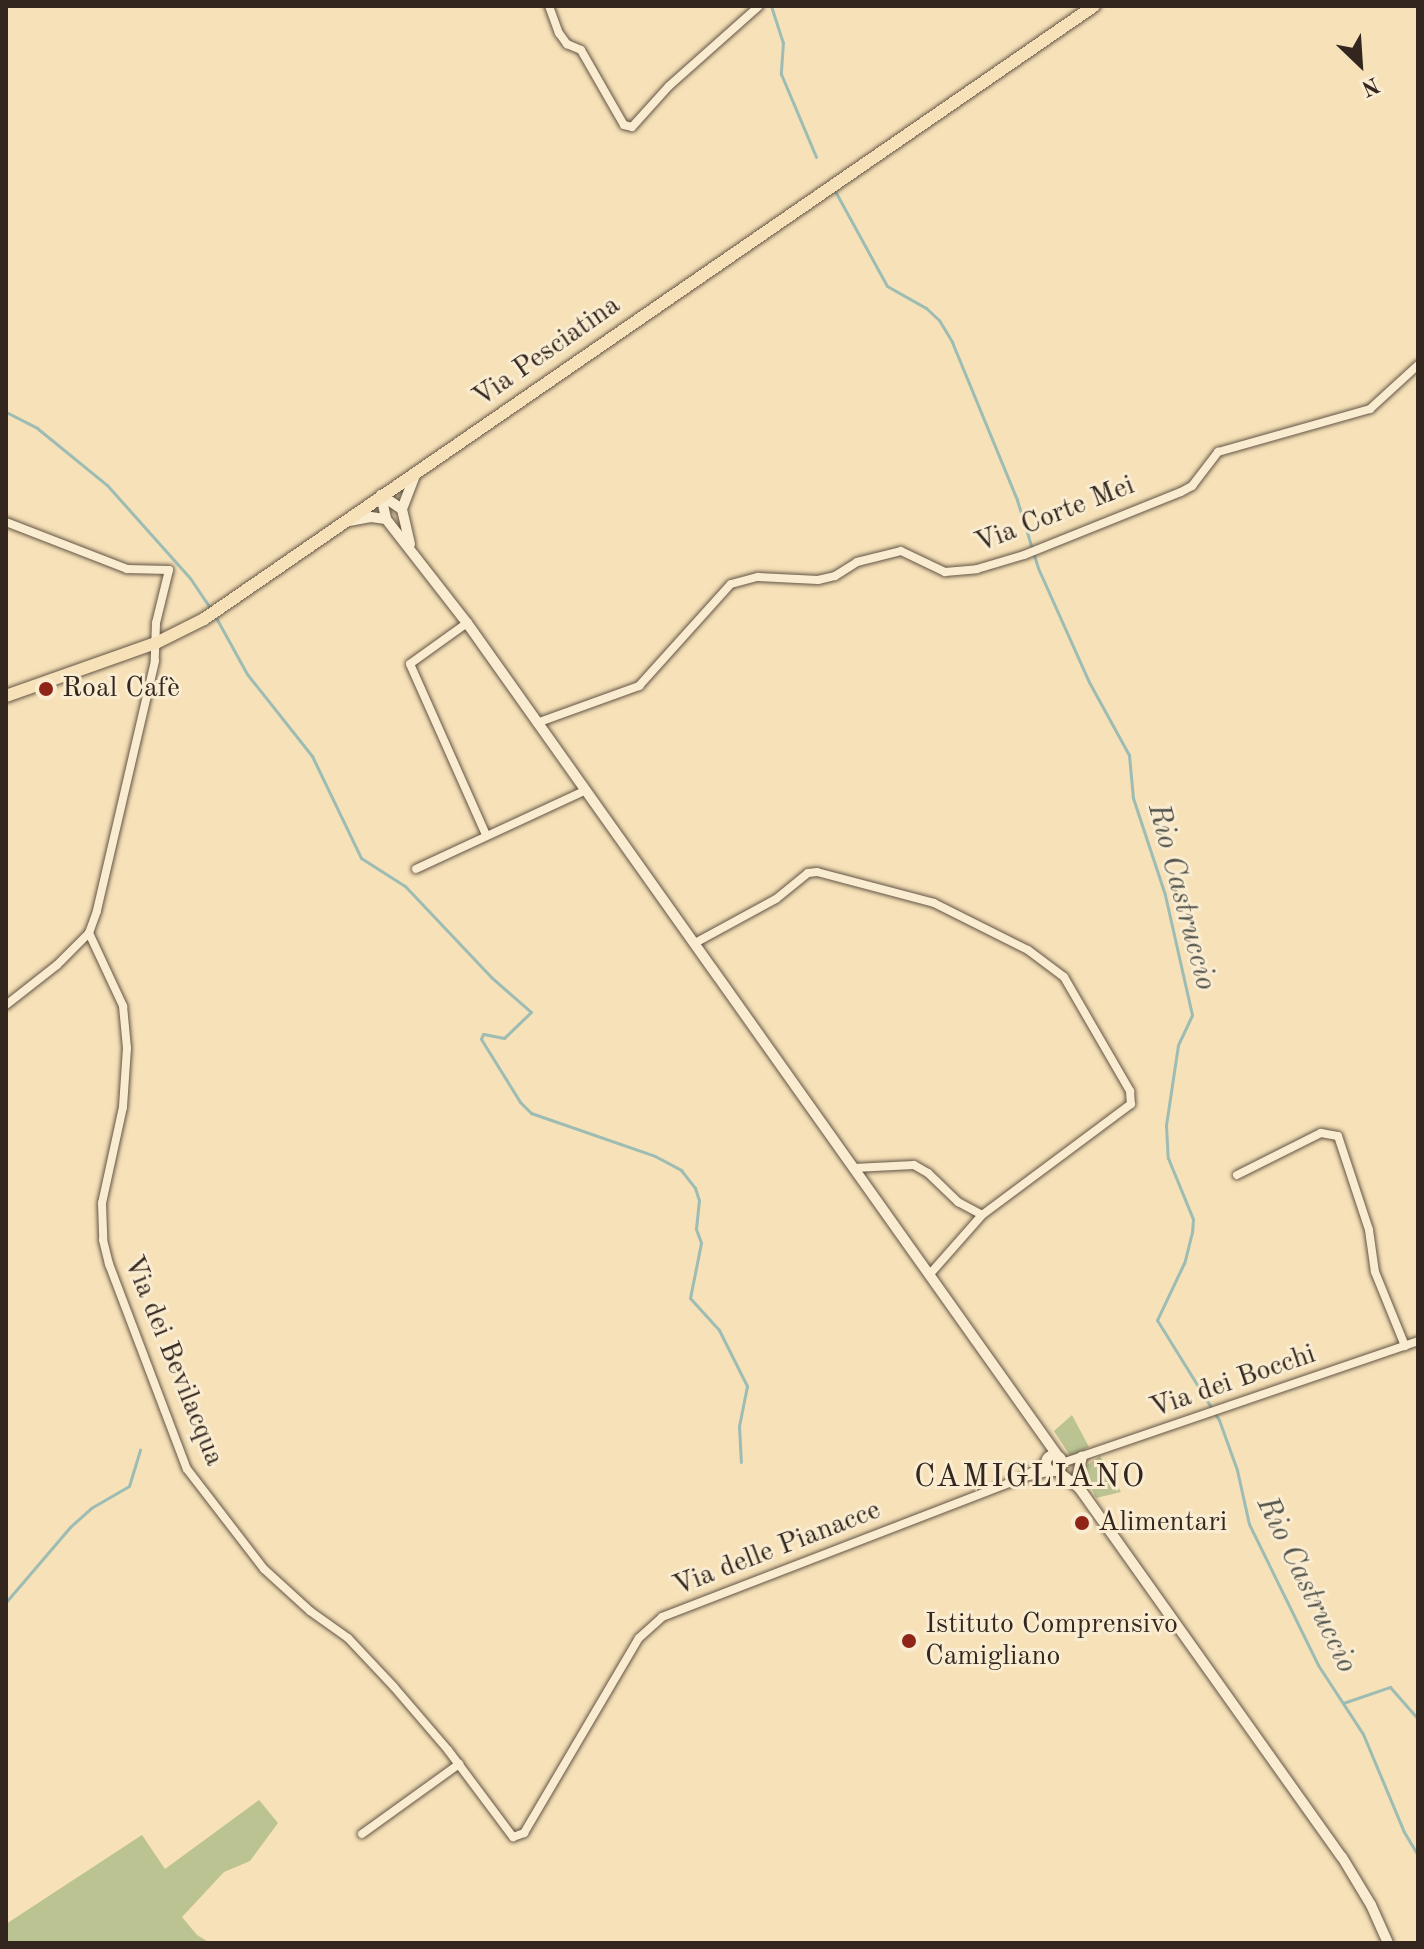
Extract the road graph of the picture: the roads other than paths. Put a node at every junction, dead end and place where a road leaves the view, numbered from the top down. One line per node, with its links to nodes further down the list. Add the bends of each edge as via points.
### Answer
1 (549, 6): 2 (street, via 559,33 581,50 624,125 632,127 669,86)
2 (759, 6)
3 (1094, 6): 5 (main road, Via Pesciatina)
4 (1418, 365): 15 (street, Via Corte Mei, via 1370,409 1218,452 1192,486 1037,551 977,569 945,572 901,551 857,562 818,580 740,580 724,588 639,686)
5 (417, 470): 6 (main road, Via Pesciatina); 7 (street)
6 (381, 495): 7 (street); 8 (street); 10 (main road, Via Pesciatina)
7 (402, 509): 11 (street)
8 (386, 519): 10 (street); 11 (street)
9 (6, 522): 13 (street, via 127,569 169,570)
10 (342, 523): 13 (main road, Via Pesciatina, via 213,613)
11 (410, 546): 12 (street)
12 (467, 623): 15 (street); 17 (street, via 410,664)
13 (156, 643): 14 (main road, Via Pesciatina); 19 (street)
14 (6, 696)
15 (537, 723): 16 (street)
16 (586, 790): 17 (street); 20 (street)
17 (486, 835): 18 (street)
18 (416, 869)
19 (89, 933): 21 (street); 31 (street, Via dei Bevilacqua, via 123,1006 127,1048 123,1107 102,1203 103,1240 187,1469 264,1569 348,1638)
20 (695, 943): 22 (street); 24 (street, via 817,872 934,903 1058,970 1130,1091 1131,1104)
21 (6, 1005)
22 (854, 1168): 24 (street, via 914,1165); 25 (street)
23 (1237, 1175): 27 (street, via 1321,1133 1338,1136 1369,1230 1375,1272)
24 (982, 1215): 25 (street)
25 (930, 1274): 29 (street, via 1043,1434)
26 (1418, 1341): 27 (street, Via dei Bocchi)
27 (1405, 1346): 28 (street, Via dei Bocchi)
28 (1082, 1457): 29 (street, Via dei Bocchi); 30 (street)
29 (1055, 1464): 30 (street); 33 (street, Via delle Pianacce, via 662,1617 639,1638 524,1833)
30 (1078, 1484): 34 (street, via 1342,1857)
31 (459, 1764): 32 (street); 33 (street, Via dei Bevilacqua)
32 (362, 1834)
33 (513, 1837)
34 (1388, 1943)

